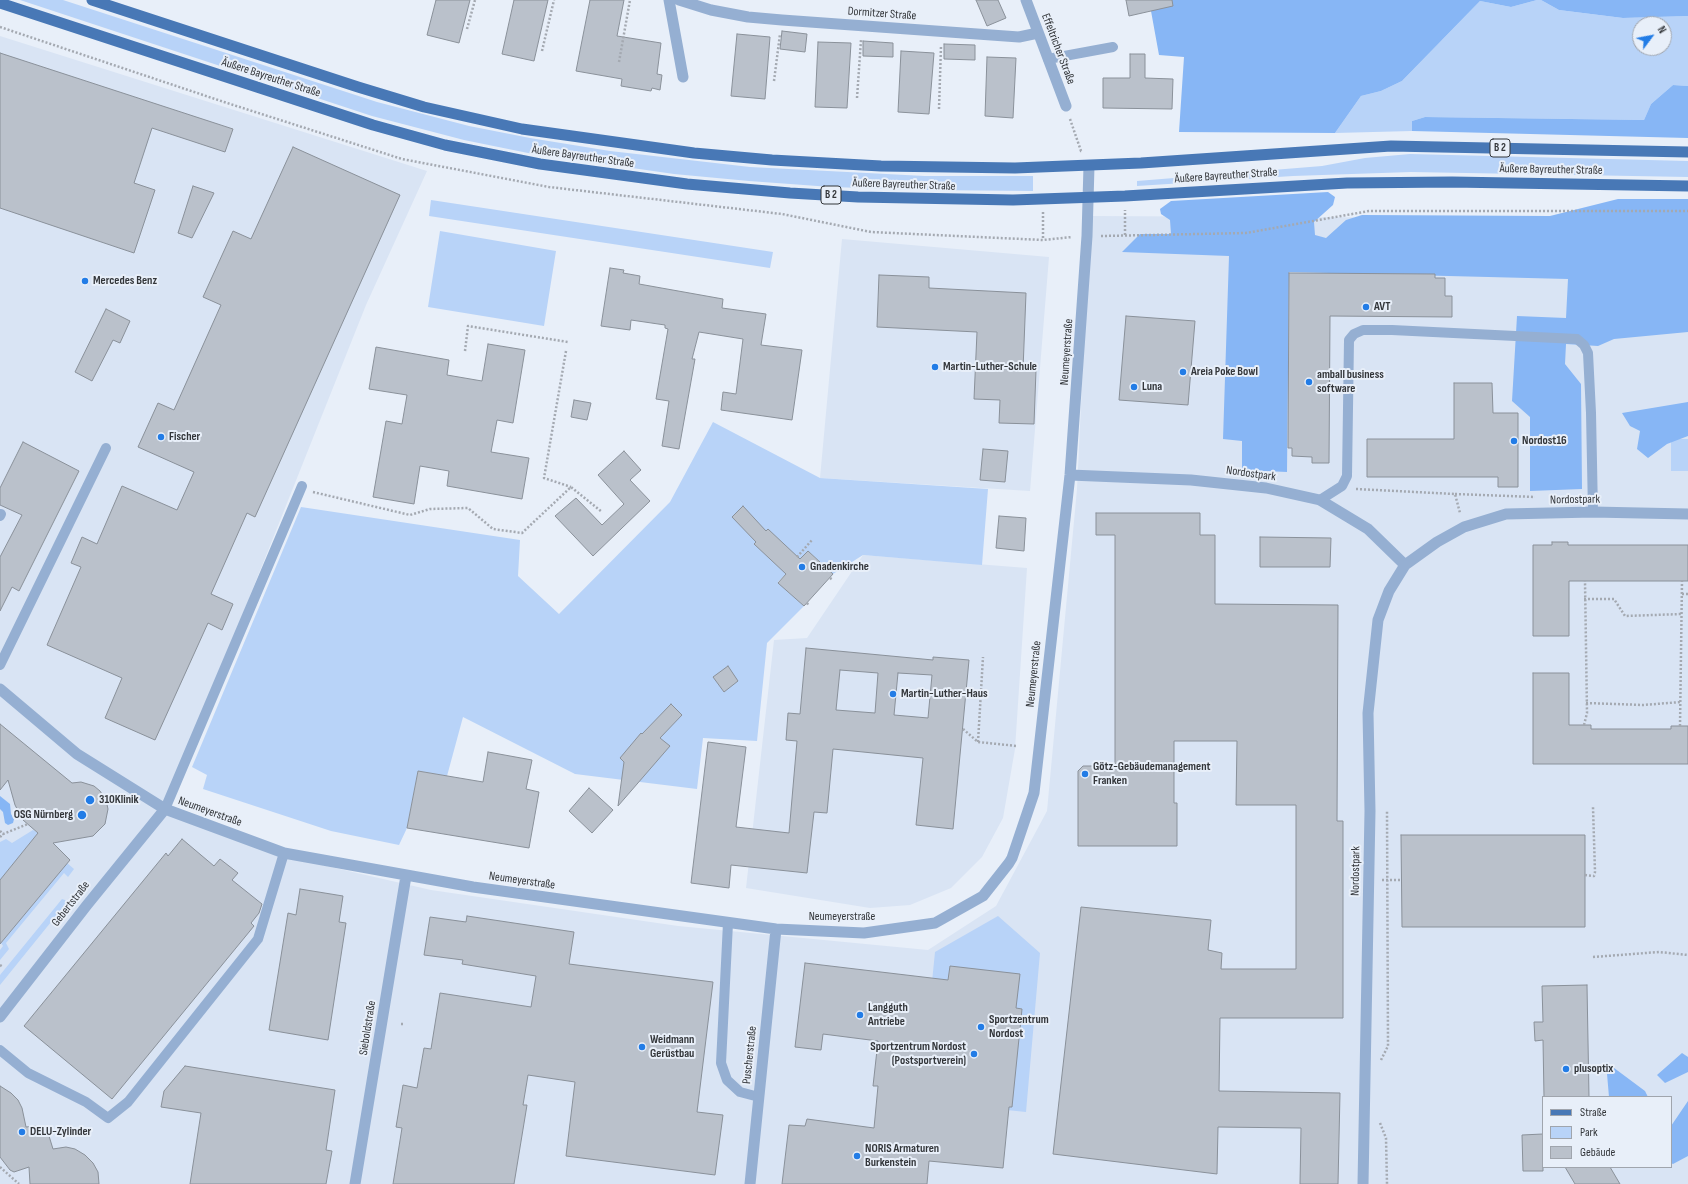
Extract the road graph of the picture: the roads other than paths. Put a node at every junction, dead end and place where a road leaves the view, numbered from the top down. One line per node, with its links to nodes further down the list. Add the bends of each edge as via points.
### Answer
1 (92, 0): 12 (main road, Äußere Bayreuther Straße / B 2, via 431,109 522,129 694,153 772,160 904,166)
2 (668, 0): 9 (street)
3 (679, 0): 6 (street, Dormitzer Straße, via 711,10 748,17 1019,37)
4 (1026, 0): 6 (street, Effeltricher Straße)
5 (0, 3): 14 (main road, Äußere Bayreuther Straße / B 2, via 373,125 445,145 533,163 635,178 790,193 925,199)
6 (1038, 33): 8 (street, Effeltricher Straße)
7 (1113, 47): 8 (lane)
8 (1048, 59): 10 (street, Effeltricher Straße)
9 (683, 77)
10 (1066, 106)
11 (1688, 152): 12 (main road, Äußere Bayreuther Straße / B 2, via 1392,146)
12 (1089, 166): 14 (street, Neumeyerstraße)
13 (1688, 186): 14 (main road, Äußere Bayreuther Straße / B 2, via 1347,183)
14 (1089, 198): 16 (street, Neumeyerstraße)
15 (106, 448): 22 (lane)
16 (1070, 475): 18 (street, Nordostpark, via 1191,480 1266,488); 28 (street, Neumeyerstraße, via 1034,793 1012,858 983,896 935,923 864,933)
17 (302, 486): 24 (lane)
18 (1320, 500): 19 (lane, via 1342,486 1347,476 1349,340 1354,334 1364,330 1392,330 1577,339 1584,345 1588,353); 21 (street, Nordostpark, via 1368,529)
19 (1593, 512): 20 (street, Nordostpark); 21 (street, Nordostpark, via 1506,514 1464,527 1437,542)
20 (1688, 514)
21 (1405, 565): 34 (street, Nordostpark, via 1389,591 1378,620 1368,713 1370,811)
22 (0, 665)
23 (0, 689): 24 (street, Neumeyerstraße, via 77,754)
24 (165, 809): 25 (street, Neumeyerstraße); 29 (street, Gebertstraße, via 87,904)
25 (284, 853): 26 (street, Neumeyerstraße); 30 (lane, via 258,939 128,1102 108,1118 86,1102 28,1072)
26 (406, 876): 27 (street, Neumeyerstraße); 32 (street, Sieboldstraße)
27 (728, 923): 28 (street, Neumeyerstraße); 31 (lane, via 721,1063 727,1080 740,1092)
28 (776, 929): 31 (street, Puscherstraße)
29 (0, 1017)
30 (0, 1050)
31 (759, 1097): 33 (street, Puscherstraße)
32 (355, 1184)
33 (750, 1184)
34 (1363, 1184)

